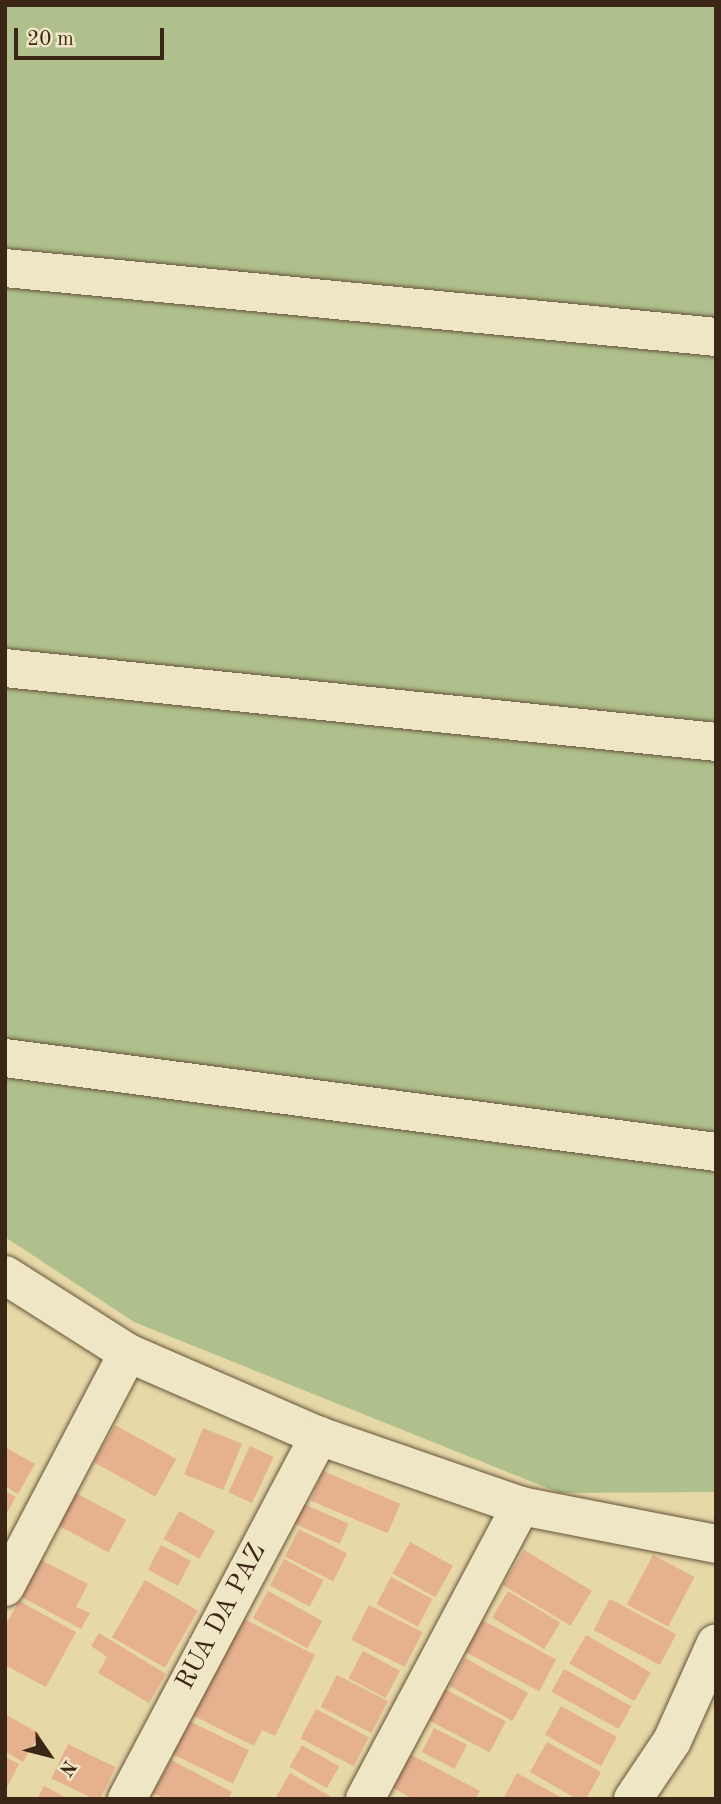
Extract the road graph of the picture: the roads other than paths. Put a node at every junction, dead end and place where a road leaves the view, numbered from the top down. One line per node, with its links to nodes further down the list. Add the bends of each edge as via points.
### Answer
1 (5, 268): 2 (street)
2 (716, 337)
3 (5, 668): 4 (street)
4 (716, 742)
5 (5, 1058): 6 (street)
6 (716, 1152)
7 (5, 1275): 8 (street)
8 (128, 1353): 9 (street); 12 (street)
9 (319, 1436): 10 (street); 14 (street, RUA DA PAZ)
10 (522, 1506): 11 (street); 15 (street)
11 (716, 1544)
12 (5, 1587)
13 (716, 1643): 16 (street, via 672,1741)
14 (127, 1799)
15 (365, 1799)
16 (633, 1799)

